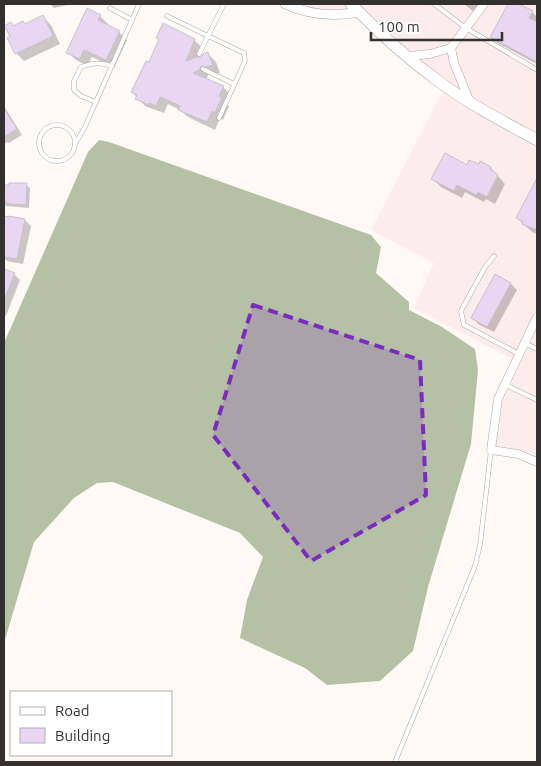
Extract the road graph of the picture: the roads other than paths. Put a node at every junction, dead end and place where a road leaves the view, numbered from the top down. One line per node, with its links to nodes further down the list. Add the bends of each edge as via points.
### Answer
1 (139, 4): 9 (lane)
2 (224, 4): 11 (lane)
3 (285, 4): 7 (street, via 334,16)
4 (434, 4): 10 (lane)
5 (484, 4): 10 (street)
6 (110, 8): 9 (lane)
7 (355, 8): 14 (main road)
8 (167, 16): 11 (lane)
9 (132, 20): 15 (lane)
10 (466, 28): 12 (street); 17 (lane)
11 (208, 36): 13 (lane); 18 (lane, via 244,54 245,61)
12 (451, 48): 14 (street); 20 (street)
13 (199, 54)
14 (408, 56): 20 (main road)
15 (112, 66): 19 (lane); 19 (lane, via 101,62 81,67 74,81 74,90)
16 (203, 69): 18 (lane)
17 (537, 70)
18 (234, 84): 21 (lane)
19 (96, 102): 23 (lane)
20 (470, 102): 22 (main road)
21 (219, 118)
22 (537, 140)
23 (76, 142): 23 (lane, via 71,130 55,125 44,130 39,146 50,160 63,161 73,154)
24 (494, 256): 28 (lane, via 484,267 461,311 464,325)
25 (537, 318): 26 (street)
26 (525, 343): 27 (lane); 28 (street)
27 (537, 349)
28 (519, 354): 29 (street)
29 (504, 384): 30 (lane); 31 (street, via 495,411)
30 (537, 400)
31 (491, 450): 32 (street, via 518,454); 33 (lane, via 475,566)
32 (537, 462)
33 (395, 762)

